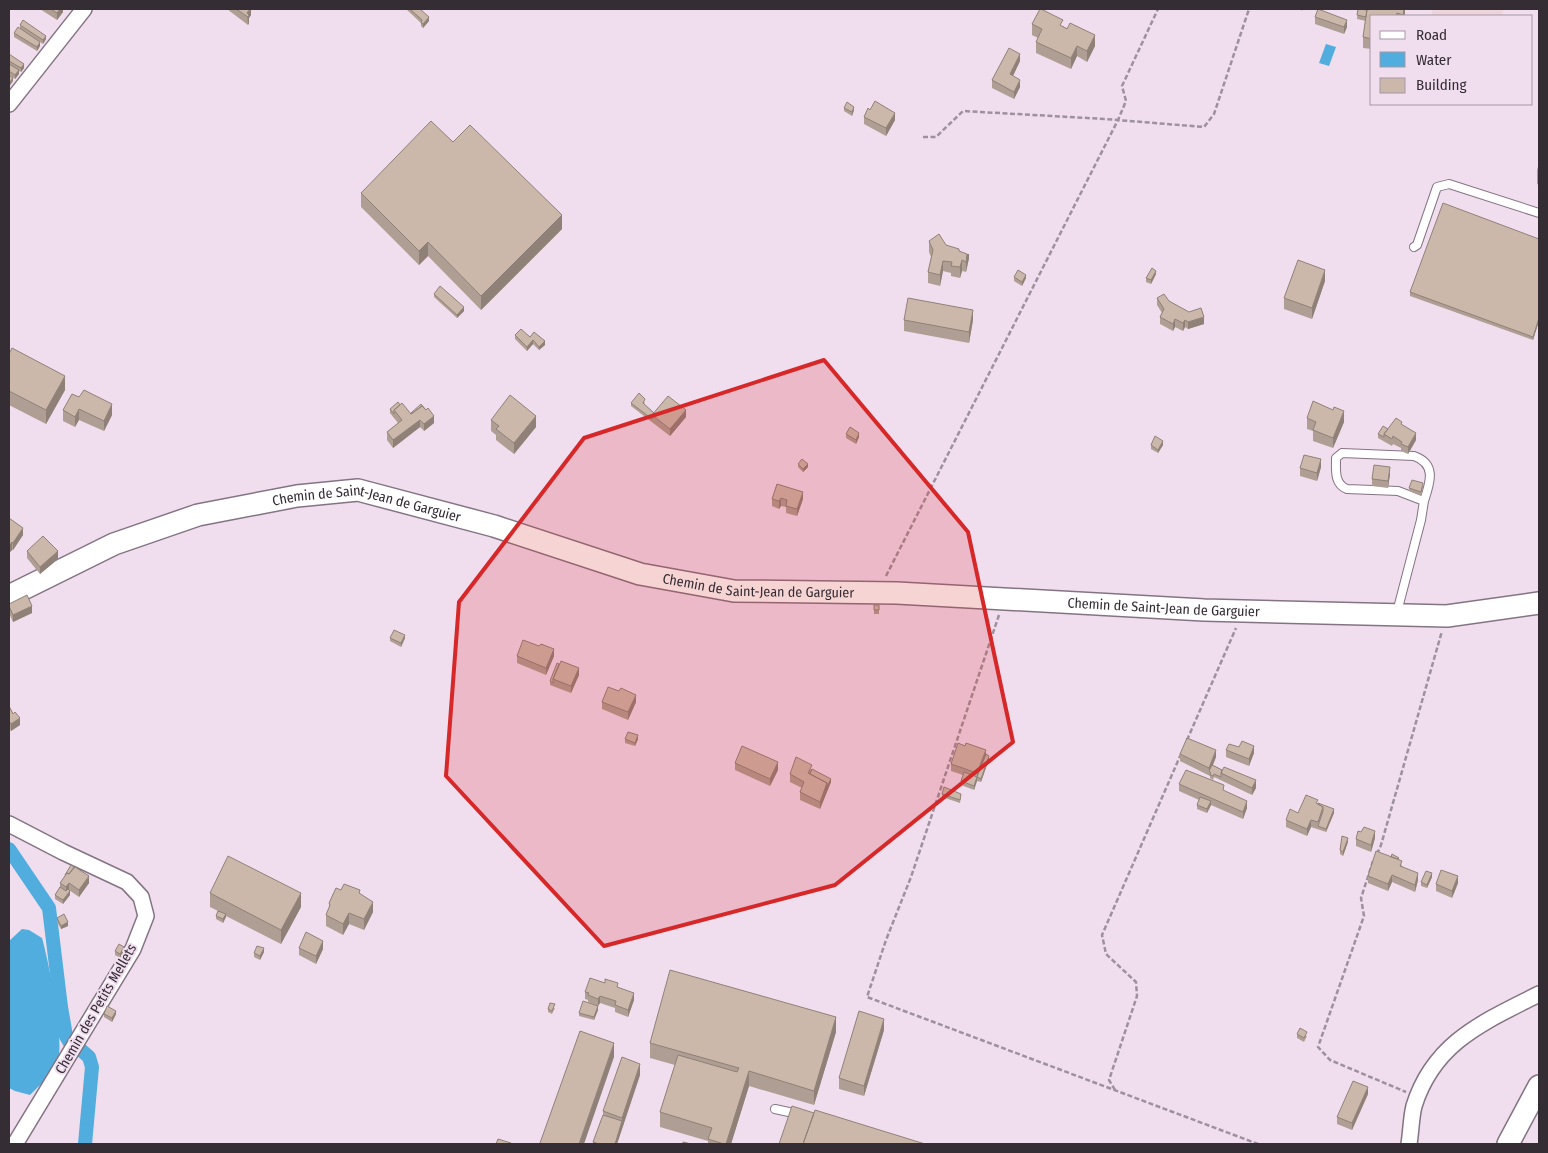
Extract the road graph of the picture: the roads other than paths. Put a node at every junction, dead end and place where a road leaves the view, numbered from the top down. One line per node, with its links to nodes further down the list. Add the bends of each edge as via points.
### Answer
1 (84, 9): 2 (street)
2 (9, 104)
3 (1539, 213): 4 (lane, via 1448,184 1437,187)
4 (1414, 247)
5 (1424, 501): 5 (lane, via 1398,491 1342,487 1337,478 1336,458 1342,453 1420,458 1429,471); 8 (lane)
6 (9, 596): 8 (street, Chemin de Saint-Jean de Garguier, via 114,544 198,515 297,496 358,490 494,526 640,574 734,590 877,593 1244,611)
7 (1539, 604): 8 (street, Chemin de Saint-Jean de Garguier, via 1447,616)
8 (1397, 614)
9 (9, 824): 14 (street, Chemin des Petits Mellets, via 127,882 141,896 146,916 133,949)
10 (1539, 994): 15 (street, via 1456,1041 1436,1064 1422,1085 1414,1108)
11 (1539, 1086): 16 (street)
12 (775, 1108): 13 (lane)
13 (803, 1115)
14 (15, 1144)
15 (1409, 1144)
16 (1508, 1144)

